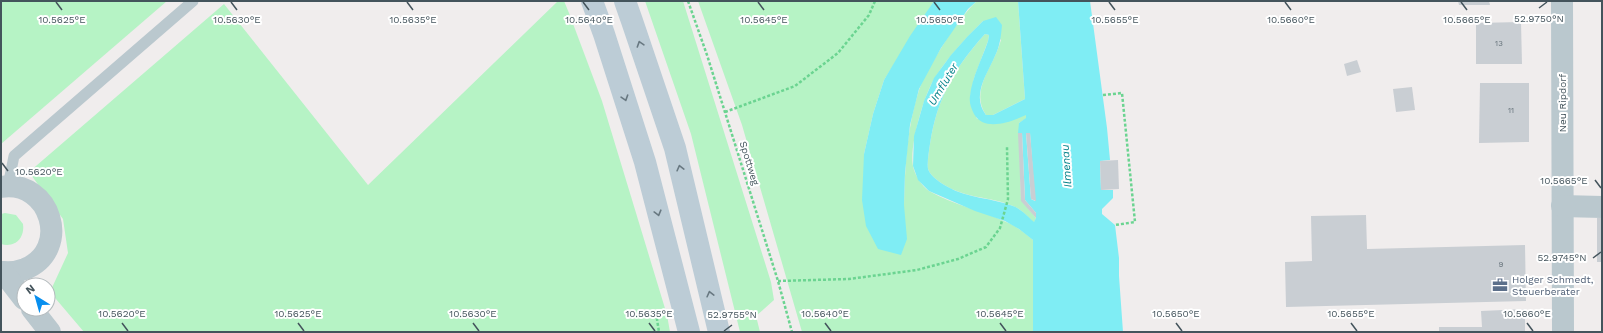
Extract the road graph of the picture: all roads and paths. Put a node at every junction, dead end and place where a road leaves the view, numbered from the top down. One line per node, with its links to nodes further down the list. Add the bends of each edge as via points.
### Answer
1 (193, 1): 10 (lane, via 14,156)
2 (592, 1): 19 (main road, one-way to 19, via 645,162)
3 (624, 1): 20 (main road, one-way to 3, via 675,148)
4 (688, 1): 8 (path, Spottweg)
5 (875, 1): 8 (path, via 869,15 838,53 795,86)
6 (1562, 1): 11 (street, Neu Ripdorf)
7 (1103, 95): 13 (path, via 1122,93 1136,222)
8 (725, 112): 15 (path, Spottweg)
9 (1007, 147): 15 (path, via 1008,199 1000,228 986,247 958,260 917,270 849,279)
10 (4, 187): 14 (street, via 20,188 41,200 49,212 52,226 50,241 37,262 19,271)
11 (1562, 206): 12 (street); 22 (street, Neu Ripdorf)
12 (1602, 207)
13 (1115, 225)
14 (2, 272): 16 (street)
15 (778, 281): 21 (path, Spottweg)
16 (16, 289)
17 (38, 317): 18 (street)
18 (50, 332)
19 (689, 332)
20 (719, 332)
21 (792, 332)
22 (1563, 332)

